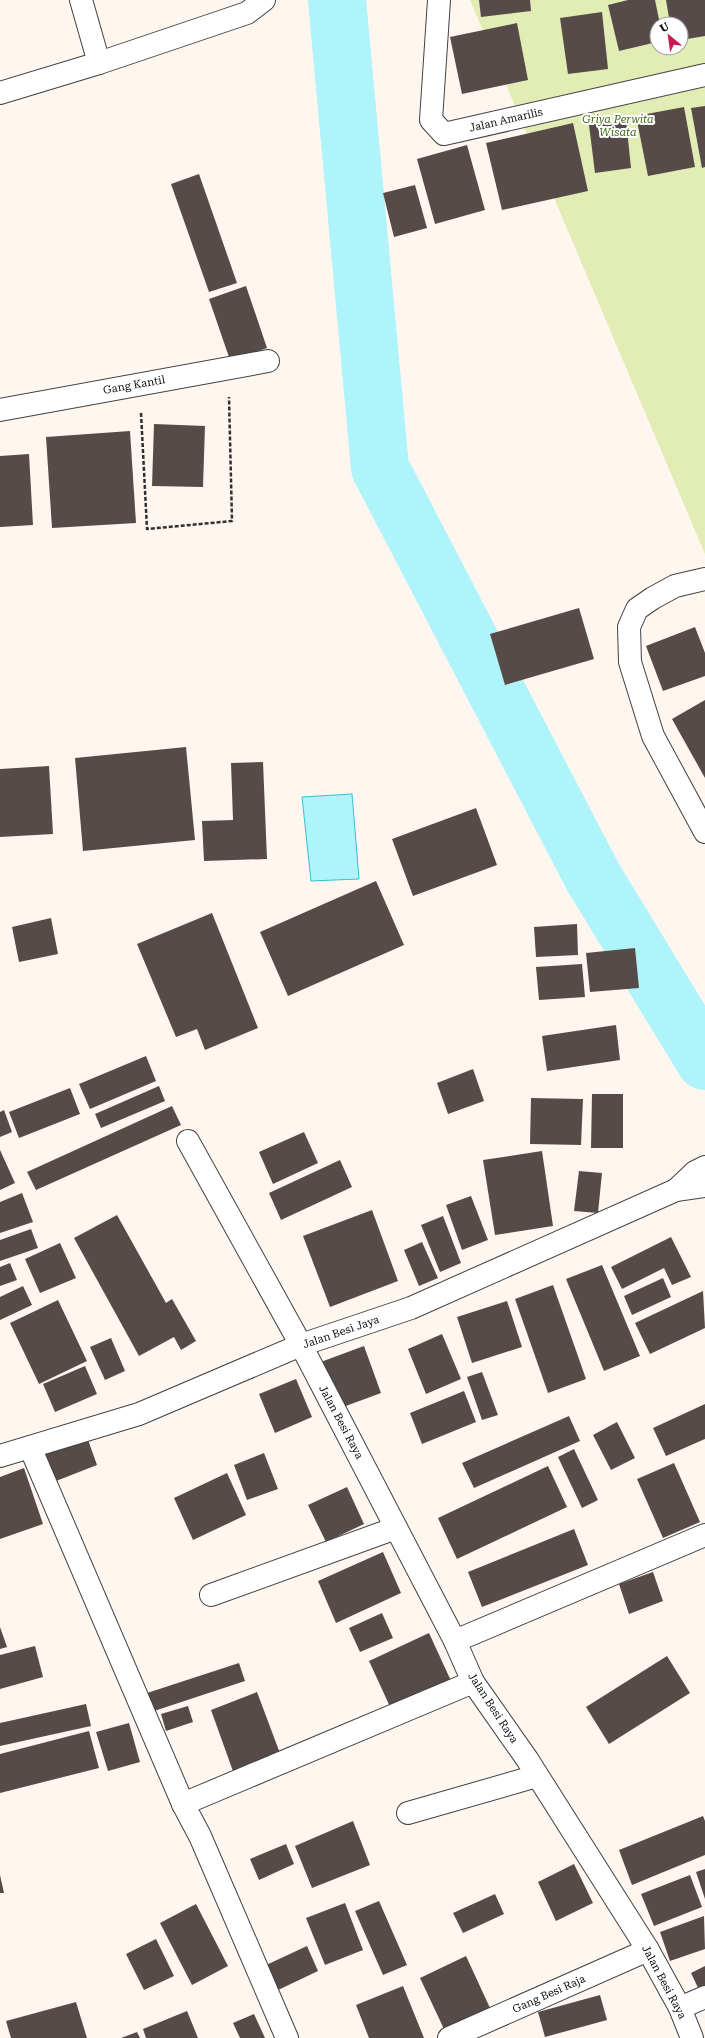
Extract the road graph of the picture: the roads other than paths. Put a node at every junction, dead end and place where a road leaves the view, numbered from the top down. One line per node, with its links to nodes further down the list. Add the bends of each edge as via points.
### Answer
1 (81, 0): 4 (street)
2 (264, 0): 4 (street, via 247,13)
3 (439, 0): 5 (street, Jalan Amarilis, via 431,120 444,134)
4 (99, 63): 6 (street)
5 (705, 75)
6 (0, 93)
7 (268, 361): 8 (street, Gang Kantil)
8 (0, 410)
9 (705, 579): 10 (street, via 675,586 653,598 637,609 629,627 630,662 653,736)
10 (705, 832)
11 (188, 1141): 15 (street, Jalan Besi Raya)
12 (705, 1167): 14 (street, Jalan Besi Jaya, via 695,1172)
13 (705, 1186): 14 (street, Jalan Besi Jaya)
14 (676, 1190): 15 (street, Jalan Besi Jaya, via 411,1308)
15 (301, 1345): 16 (street, Jalan Besi Jaya, via 139,1414); 18 (street, Jalan Besi Raya)
16 (30, 1447): 17 (street, Jalan Besi Jaya); 24 (street)
17 (2, 1449)
18 (396, 1528): 20 (street); 21 (street, Jalan Besi Raya)
19 (705, 1535): 21 (street)
20 (211, 1595)
21 (455, 1641): 22 (street, Jalan Besi Raya)
22 (473, 1682): 23 (street, Jalan Besi Raya); 24 (street)
23 (537, 1776): 25 (street); 26 (street, Jalan Besi Raya)
24 (183, 1804): 29 (street, via 200,1836)
25 (408, 1813)
26 (648, 1950): 28 (street, Jalan Besi Raya); 30 (street, Gang Besi Raja)
27 (705, 1997): 28 (street)
28 (680, 2008): 31 (street, Jalan Besi Raya)
29 (288, 2038)
30 (449, 2038)
31 (692, 2038)

